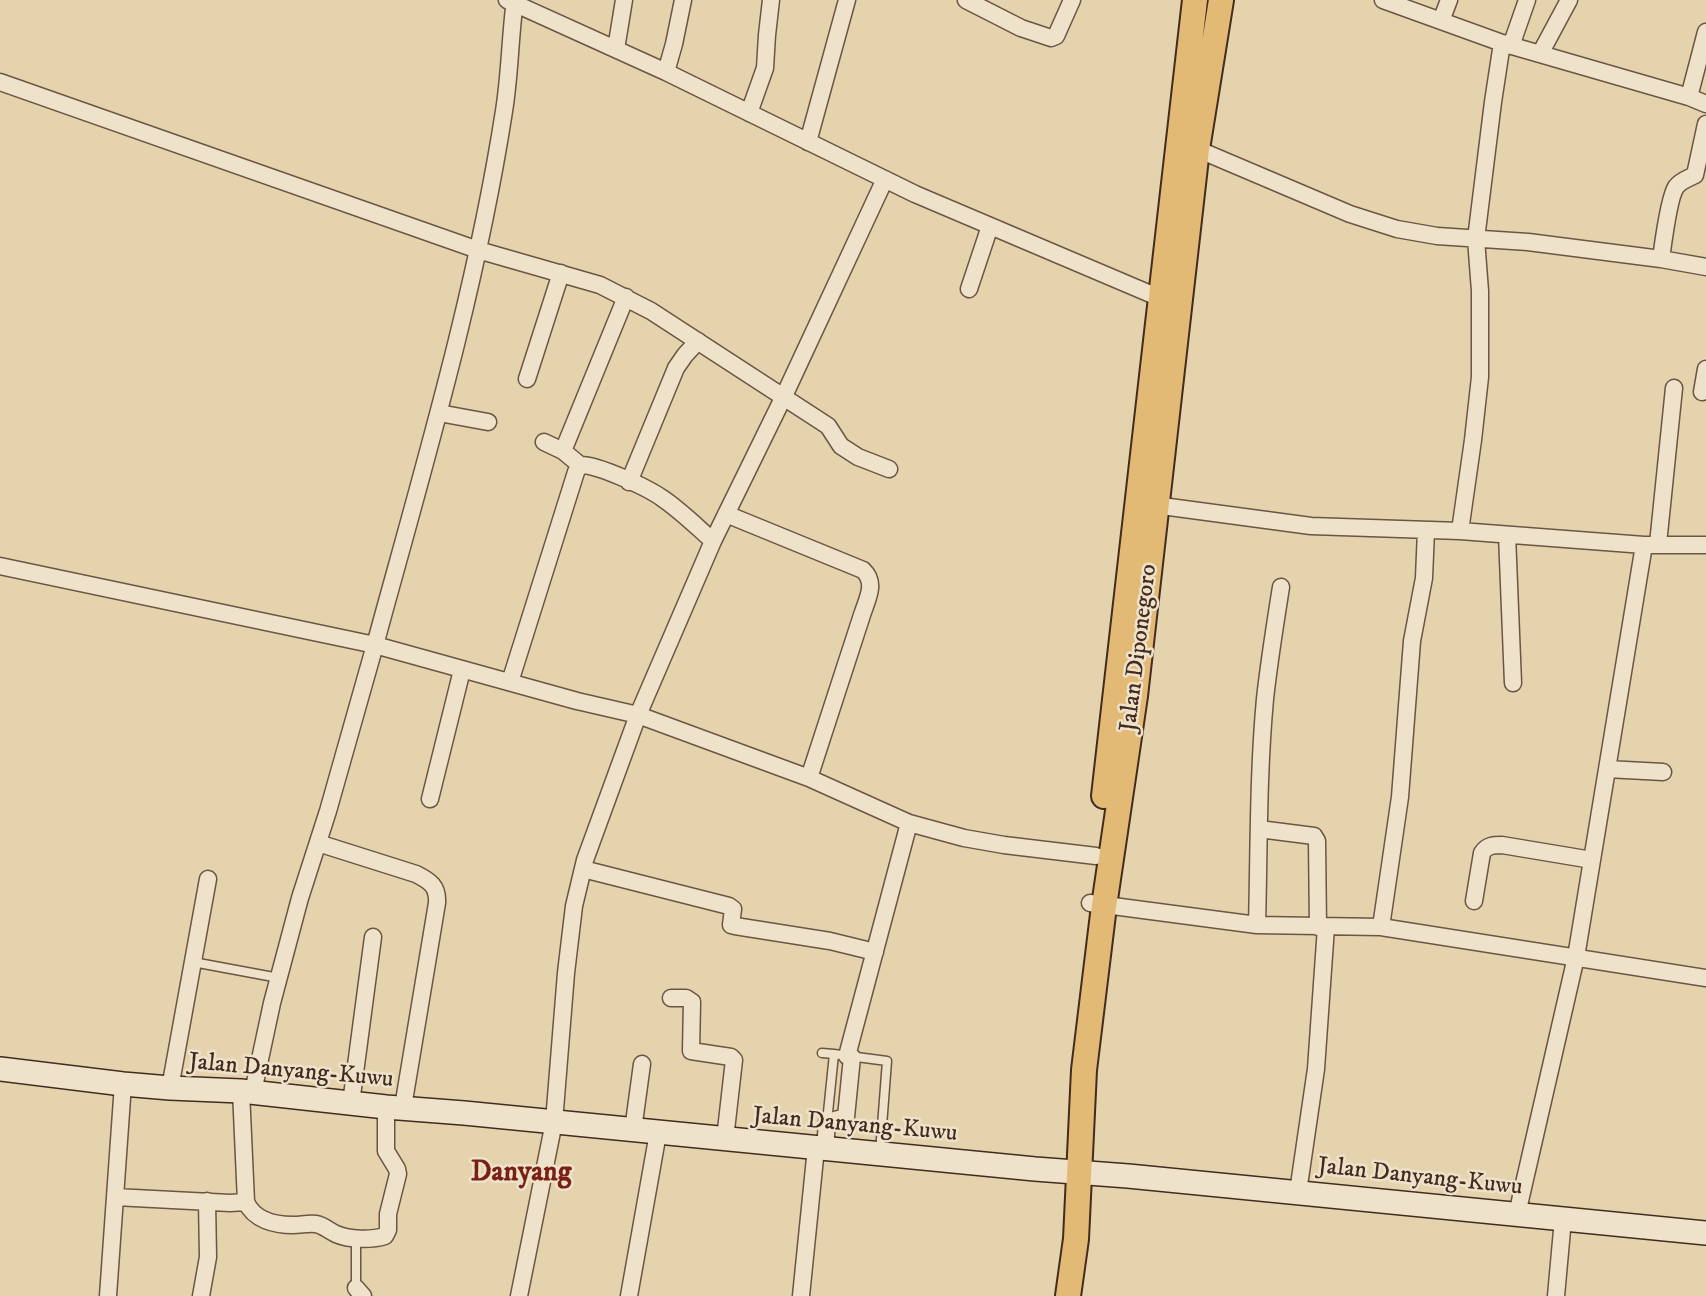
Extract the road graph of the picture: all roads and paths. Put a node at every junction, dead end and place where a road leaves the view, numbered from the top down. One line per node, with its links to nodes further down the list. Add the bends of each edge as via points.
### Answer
1 (624, 0): 17 (street)
2 (683, 0): 19 (street)
3 (771, 0): 23 (street, via 765,68)
4 (847, 0): 25 (street)
5 (966, 0): 6 (street, via 1051,38)
6 (1072, 0)
7 (1195, 0): 36 (main road, Jalan Diponegoro)
8 (1221, 0): 26 (main road, Jalan Diponegoro)
9 (1383, 0): 14 (street)
10 (1448, 0): 14 (street)
11 (1527, 0): 16 (street)
12 (1569, 0): 18 (street)
13 (512, 1): 17 (street); 30 (street, via 504,111)
14 (1441, 21): 16 (street)
15 (1706, 32): 21 (street)
16 (1506, 45): 18 (street); 29 (street, via 1493,102)
17 (616, 49): 19 (street)
18 (1540, 54): 21 (street)
19 (666, 72): 23 (street)
20 (0, 82): 30 (street)
21 (1689, 97): 22 (street)
22 (1706, 104)
23 (749, 113): 25 (street)
24 (1706, 124): 31 (street, via 1695,175 1675,187)
25 (808, 142): 27 (street)
26 (1198, 149): 29 (street, via 1362,218 1397,229); 36 (main road, Jalan Diponegoro)
27 (885, 179): 28 (street); 42 (street)
28 (990, 226): 34 (street); 36 (street)
29 (1476, 239): 31 (street); 53 (street, via 1480,377)
30 (478, 250): 33 (street); 43 (street)
31 (1661, 259): 32 (street)
32 (1706, 267)
33 (561, 273): 35 (street); 39 (street)
34 (969, 289)
35 (625, 297): 37 (street); 46 (street)
36 (1170, 302): 50 (main road, Jalan Diponegoro)
37 (698, 341): 42 (street); 49 (street, via 676,369)
38 (1706, 369): 41 (street)
39 (527, 379)
40 (1675, 388): 56 (street)
41 (1702, 392)
42 (784, 396): 48 (street, via 828,426 841,446); 51 (street)
43 (439, 413): 44 (street); 60 (street)
44 (488, 422)
45 (544, 442): 46 (street)
46 (563, 451): 47 (street)
47 (580, 465): 49 (street); 62 (street)
48 (889, 469)
49 (629, 482): 55 (street, via 662,497)
50 (1148, 504): 52 (street, via 1311,526); 72 (main road, Jalan Diponegoro); 77 (main road, Jalan Diponegoro, via 1135,696)
51 (726, 514): 55 (street); 67 (street, via 863,570 870,579)
52 (1426, 530): 53 (street); 80 (street, via 1400,797)
53 (1460, 531): 54 (street)
54 (1507, 535): 56 (street); 63 (street)
55 (713, 541): 64 (street)
56 (1651, 545): 57 (street); 65 (street)
57 (1706, 545)
58 (0, 566): 60 (street)
59 (1281, 587): 70 (street, via 1265,701)
60 (375, 645): 61 (street); 71 (street)
61 (462, 670): 62 (street); 68 (street)
62 (510, 682): 64 (street)
63 (1513, 683)
64 (638, 715): 67 (street); 74 (street)
65 (1607, 769): 66 (street); 73 (street)
66 (1663, 772)
67 (809, 778): 69 (street)
68 (430, 799)
69 (909, 823): 72 (street, via 964,838); 82 (street)
70 (1259, 828): 78 (street); 79 (street, via 1314,836)
71 (318, 843): 85 (street); 96 (street, via 416,874 436,889 437,904)
72 (1096, 856): 77 (main road, Jalan Diponegoro)
73 (1592, 860): 76 (street, via 1490,846 1482,853); 83 (street)
74 (583, 869): 82 (street, via 729,906 734,926); 97 (street, via 566,973)
75 (208, 879): 84 (street)
76 (1474, 901)
77 (1097, 905): 78 (street); 103 (main road, Jalan Diponegoro, via 1078,998)
78 (1257, 925): 79 (street)
79 (1322, 927): 80 (street); 104 (street, via 1316,1069)
80 (1381, 928): 83 (street)
81 (373, 937): 95 (street)
82 (875, 952): 89 (street)
83 (1576, 957): 86 (street); 108 (street)
84 (193, 962): 85 (lane); 93 (street)
85 (279, 978): 94 (street)
86 (1706, 978)
87 (671, 998): 100 (street, via 692,1002 691,1051 734,1060)
88 (822, 1053): 89 (lane)
89 (845, 1056): 101 (street, via 846,1117 827,1122); 102 (lane, via 887,1061)
90 (642, 1064): 98 (street)
91 (0, 1069): 92 (street, Jalan Danyang-Kuwu)
92 (123, 1084): 93 (street, Jalan Danyang-Kuwu); 105 (street)
93 (170, 1088): 94 (street, Jalan Danyang-Kuwu)
94 (247, 1092): 95 (street, Jalan Danyang-Kuwu); 107 (street)
95 (351, 1103): 96 (street, Jalan Danyang-Kuwu)
96 (395, 1107): 97 (street, Jalan Danyang-Kuwu); 111 (street, via 386,1151 398,1174 388,1230 385,1236)
97 (554, 1122): 98 (street, Jalan Danyang-Kuwu); 115 (street)
98 (633, 1130): 99 (street, Jalan Danyang-Kuwu)
99 (658, 1133): 100 (street, Jalan Danyang-Kuwu); 116 (street)
100 (725, 1139): 101 (street, Jalan Danyang-Kuwu)
101 (820, 1149): 102 (street, Jalan Danyang-Kuwu); 117 (street)
102 (880, 1155): 103 (street, Jalan Danyang-Kuwu)
103 (1073, 1171): 104 (street, Jalan Danyang-Kuwu); 118 (main road, Jalan Diponegoro); 119 (main road, Jalan Diponegoro, via 1076,1240)
104 (1298, 1192): 108 (street, Jalan Danyang-Kuwu)
105 (115, 1197): 106 (street); 113 (street)
106 (207, 1201): 107 (street); 114 (street, via 208,1257)
107 (246, 1202): 111 (street, via 252,1213 266,1221 319,1224 338,1235)
108 (1517, 1214): 109 (street, Jalan Danyang-Kuwu)
109 (1563, 1219): 110 (street, Jalan Danyang-Kuwu); 120 (street)
110 (1706, 1233)
111 (356, 1238): 112 (lane)
112 (360, 1292)
113 (108, 1296)
114 (201, 1296)
115 (519, 1296)
116 (629, 1296)
117 (801, 1296)
118 (1055, 1296)
119 (1068, 1296)
120 (1556, 1296)

